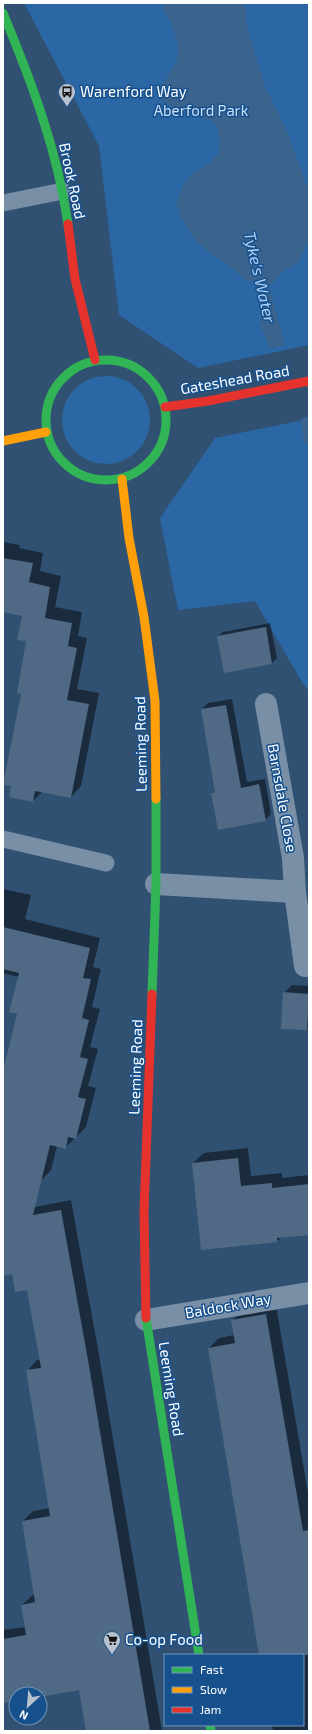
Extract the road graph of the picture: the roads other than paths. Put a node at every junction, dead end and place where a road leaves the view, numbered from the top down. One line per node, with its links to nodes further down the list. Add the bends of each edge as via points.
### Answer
1 (3, 13): 2 (street, Brook Road, via 46,125)
2 (63, 191): 3 (lane); 4 (street, Brook Road, via 75,279)
3 (3, 203)
4 (95, 360): 6 (street, via 113,360 131,365 147,375 159,390); 7 (street, via 75,368 55,386 48,400)
5 (309, 381): 6 (street, Gateshead Road)
6 (165, 407): 9 (street, via 167,425 162,443 152,459 139,471)
7 (46, 432): 8 (street); 9 (street, via 54,451 66,466 83,476 102,481)
8 (3, 441)
9 (122, 479): 13 (street, Leeming Road, via 155,701)
10 (266, 704): 14 (street, Barnsdale Close, via 293,858)
11 (3, 839): 12 (lane)
12 (106, 863)
13 (156, 884): 14 (street); 17 (street, Leeming Road, via 144,1212)
14 (295, 892): 15 (street, Barnsdale Close)
15 (305, 966)
16 (309, 1293): 17 (street, Baldock Way)
17 (146, 1320): 18 (street, Leeming Road)
18 (199, 1654)

